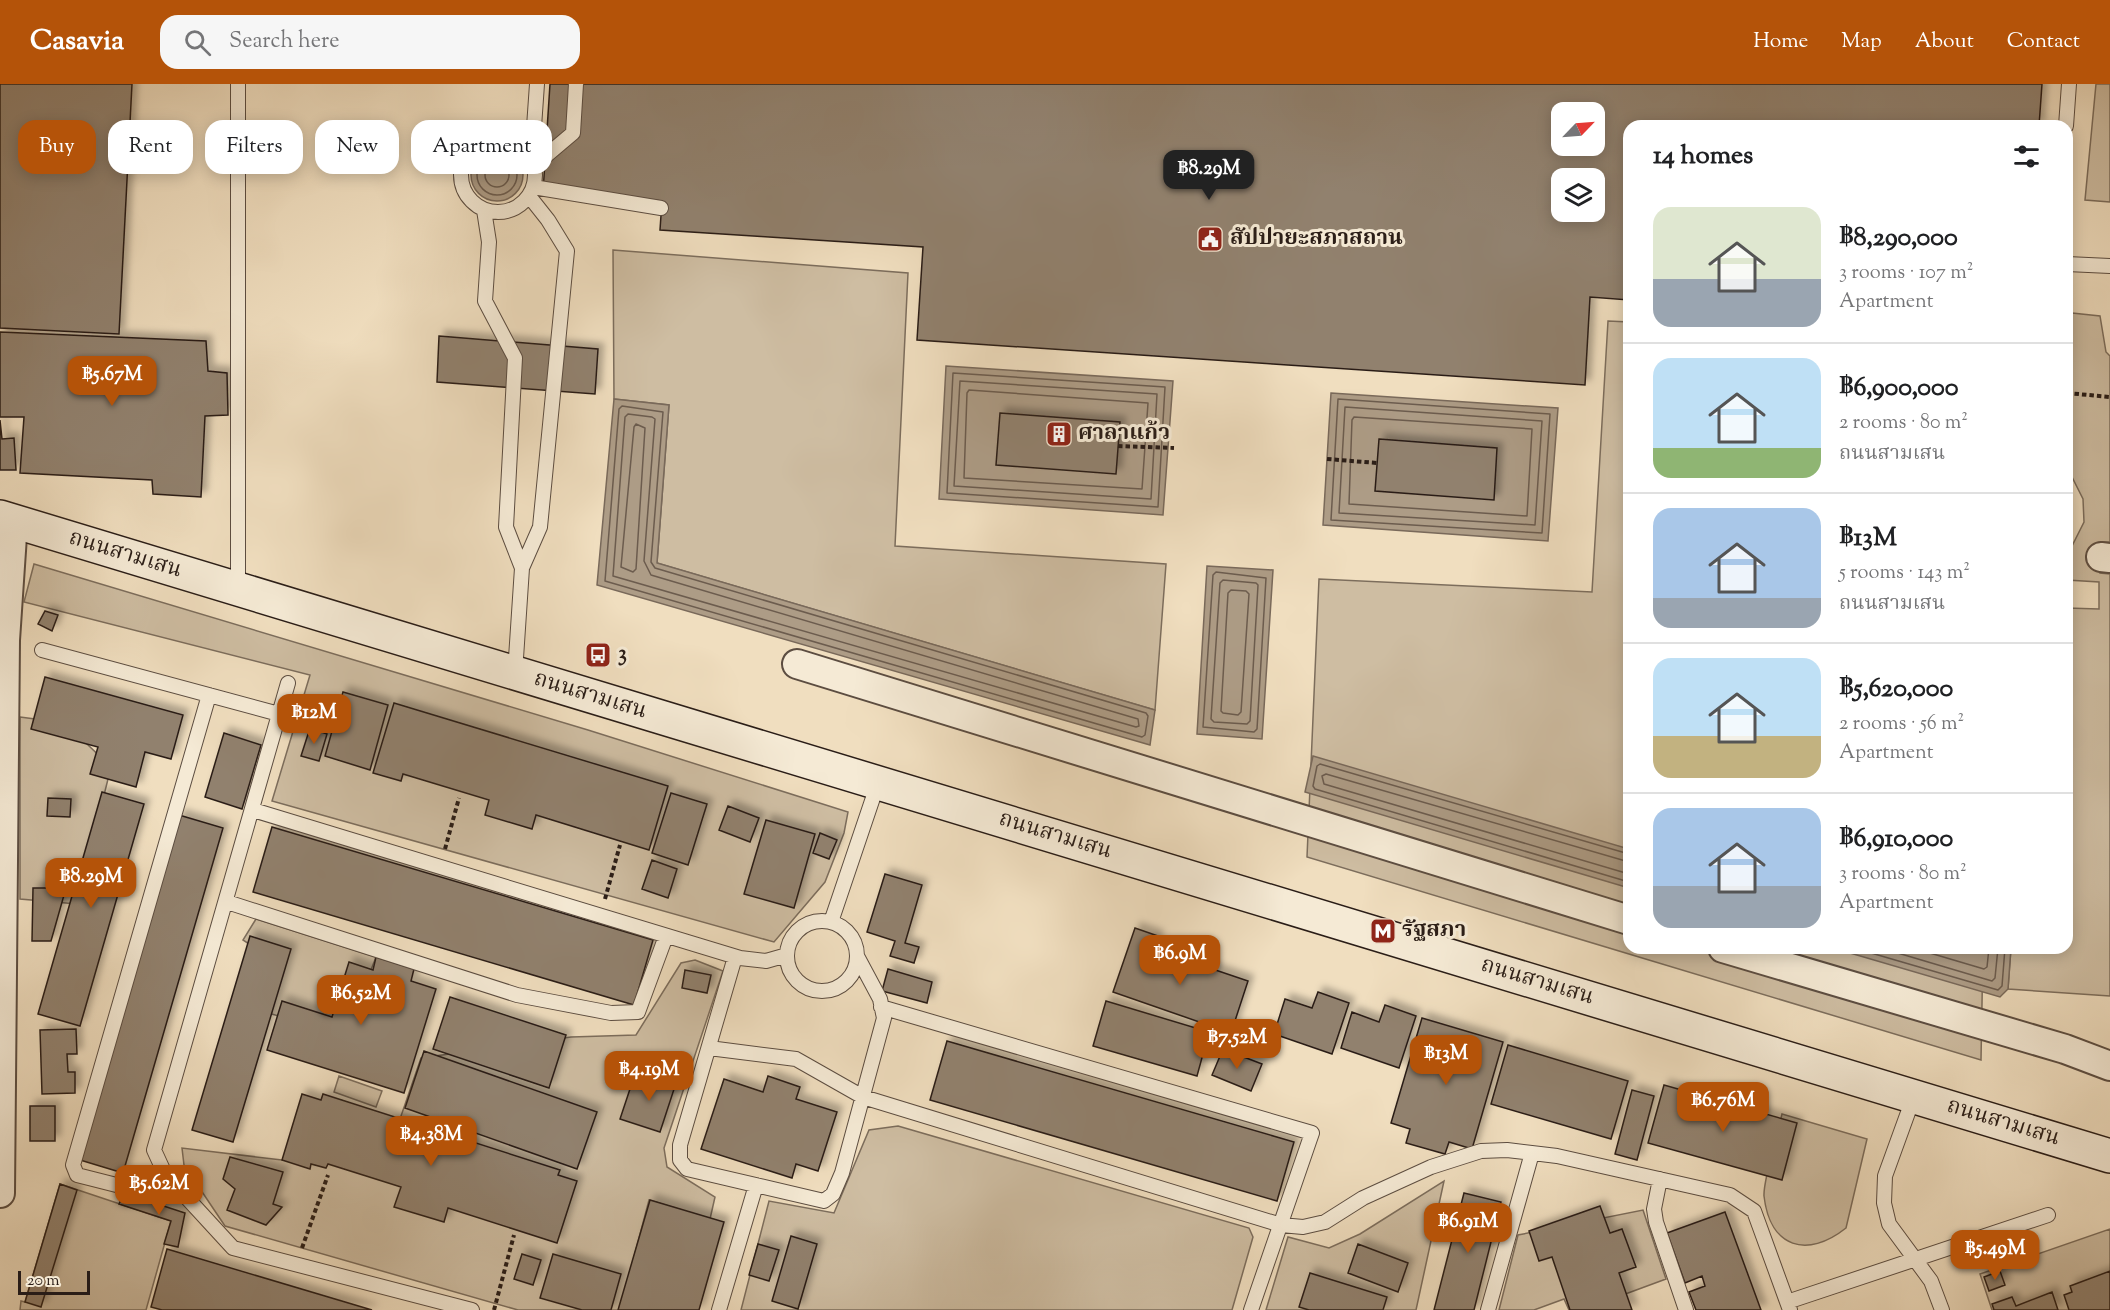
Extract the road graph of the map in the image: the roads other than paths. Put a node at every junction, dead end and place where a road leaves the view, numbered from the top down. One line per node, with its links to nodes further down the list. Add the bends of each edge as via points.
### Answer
1 (238, 84): 17 (lane)
2 (537, 84): 5 (lane)
3 (576, 84): 7 (lane, via 573,134)
4 (2068, 84): 6 (lane)
5 (534, 120)
6 (2066, 120)
7 (552, 151)
8 (460, 174): 12 (lane, via 466,195)
9 (533, 174): 10 (lane)
10 (531, 191): 11 (lane); 12 (lane, via 513,209); 16 (lane, via 567,251 540,527)
11 (662, 208)
12 (483, 210): 16 (lane, via 489,242 485,301 515,357 506,526)
13 (2073, 264): 14 (lane)
14 (2110, 266)
15 (7, 519): 17 (main road, ถนนสามเสน); 44 (street)
16 (522, 568): 20 (lane)
17 (238, 589): 20 (main road, ถนนสามเสน)
18 (42, 650): 22 (lane)
19 (797, 664): 27 (street)
20 (515, 673): 24 (main road, ถนนสามเสน)
21 (288, 683): 23 (lane)
22 (209, 695): 23 (lane); 42 (lane, via 73,1165 77,1175 144,1192)
23 (279, 714): 25 (lane)
24 (878, 783): 28 (lane); 37 (main road, ถนนสามเสน)
25 (254, 810): 26 (lane); 29 (lane)
26 (226, 902): 29 (lane, via 517,995 611,1013 638,1012); 42 (lane, via 154,1150)
27 (1623, 918)
28 (831, 922): 31 (lane, via 808,923 798,930); 32 (lane, via 850,934)
29 (666, 936): 33 (lane)
30 (1743, 954): 36 (street, via 2065,1049)
31 (787, 955): 32 (lane, via 798,981 819,990 841,985 855,968); 33 (lane, via 766,961)
32 (857, 956): 34 (lane)
33 (735, 957): 35 (lane)
34 (882, 1007): 38 (lane, via 884,1018); 46 (lane, via 1312,1133)
35 (709, 1048): 38 (lane, via 796,1059); 43 (lane, via 680,1145 680,1160 687,1169)
36 (2110, 1066)
37 (1914, 1096): 40 (main road, ถนนสามเสน); 47 (lane, via 1885,1176 1884,1203 1889,1224)
38 (863, 1097): 43 (lane, via 833,1194 824,1201); 46 (lane)
39 (1532, 1153): 41 (lane, via 1557,1155); 46 (lane, via 1507,1149 1481,1151 1431,1167 1363,1198 1325,1222 1302,1227); 52 (lane)
40 (2110, 1156)
41 (1660, 1179): 48 (lane, via 1730,1195 1754,1211); 53 (lane, via 1654,1209 1656,1222)
42 (172, 1181): 49 (lane, via 233,1248)
43 (756, 1185): 50 (lane)
44 (0, 1193)
45 (2048, 1215): 47 (lane)
46 (1281, 1225): 51 (lane)
47 (1914, 1260): 48 (lane); 54 (lane, via 1930,1281)
48 (1789, 1306)
49 (472, 1310)
50 (719, 1310)
51 (1251, 1310)
52 (1488, 1310)
53 (1686, 1310)
54 (1942, 1310)

